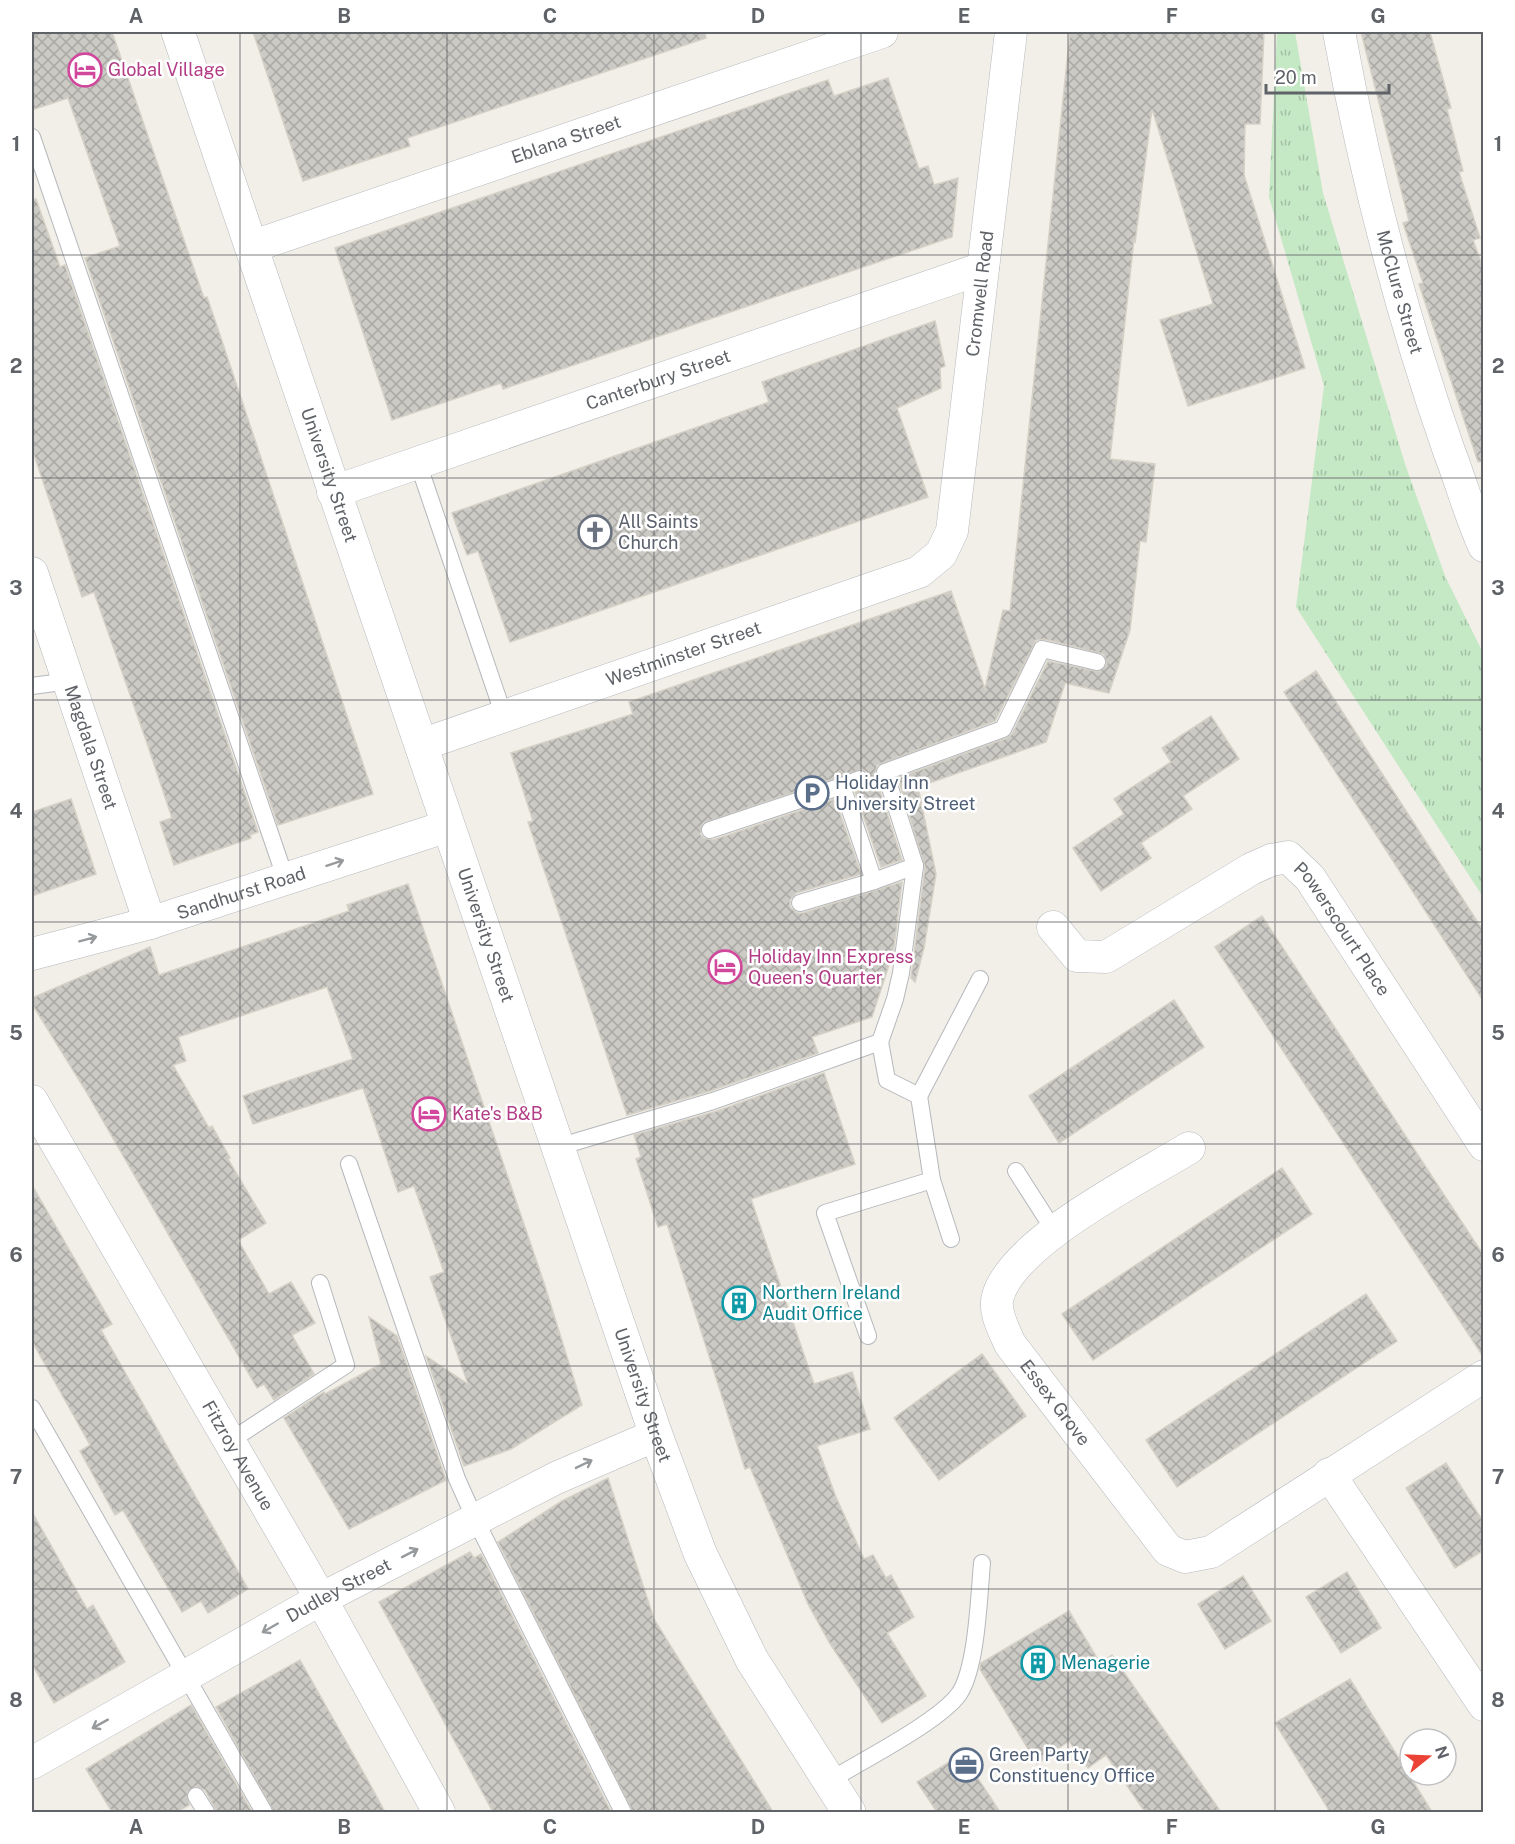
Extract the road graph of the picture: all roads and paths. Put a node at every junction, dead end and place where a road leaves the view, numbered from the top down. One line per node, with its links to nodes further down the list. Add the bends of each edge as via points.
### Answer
1 (178, 32): 6 (street, University Street)
2 (882, 32): 6 (street, Eblana Street)
3 (1011, 32): 7 (street, Cromwell Road)
4 (1339, 32): 10 (street, McClure Street, via 1388,258 1426,385)
5 (32, 137): 23 (lane)
6 (251, 247): 9 (street, University Street)
7 (983, 268): 8 (street, Canterbury Street); 11 (street, Cromwell Road, via 952,531)
8 (418, 463): 9 (street, Canterbury Street); 16 (lane)
9 (333, 492): 17 (street, University Street)
10 (1484, 546)
11 (941, 554): 16 (street, Westminster Street, via 920,572)
12 (32, 573): 14 (street, Magdala Street)
13 (1096, 662): 22 (lane, via 1042,649 1003,729 885,772)
14 (69, 681): 15 (lane); 26 (street, Magdala Street)
15 (32, 686)
16 (504, 716): 17 (street, Westminster Street)
17 (421, 745): 20 (street, University Street)
18 (860, 779): 19 (lane)
19 (842, 786): 21 (lane); 24 (lane)
20 (448, 826): 23 (street, Sandhurst Road, one-way to 20); 34 (street, University Street)
21 (710, 830)
22 (915, 867): 24 (lane); 30 (lane, via 901,973)
23 (286, 880): 26 (street, Sandhurst Road)
24 (874, 881): 25 (lane)
25 (800, 903)
26 (150, 923): 28 (street, Sandhurst Road, one-way to 26)
27 (1053, 927): 33 (street, Powerscourt Place, via 1077,956 1106,957 1251,869 1288,857 1310,878)
28 (32, 954)
29 (980, 979): 31 (lane)
30 (880, 1042): 31 (lane, via 887,1080); 34 (lane, via 713,1101)
31 (919, 1096): 38 (lane)
32 (32, 1101): 46 (street, Fitzroy Avenue)
33 (1484, 1145)
34 (558, 1147): 45 (street, University Street)
35 (1189, 1148): 39 (street, Essex Grove)
36 (349, 1164): 48 (lane, via 457,1479)
37 (1016, 1171): 39 (lane)
38 (932, 1180): 40 (lane); 42 (lane, via 825,1213)
39 (1055, 1232): 47 (street, Essex Grove, via 1031,1250 1004,1280 997,1298 999,1319 1010,1344 1168,1550 1185,1557 1211,1552)
40 (951, 1239)
41 (320, 1283): 46 (lane, via 346,1365)
42 (868, 1336)
43 (1484, 1376): 47 (street, Essex Grove)
44 (32, 1408): 51 (lane)
45 (656, 1435): 48 (street, Dudley Street, one-way to 45, via 599,1457); 54 (street, University Street, via 700,1553 752,1660)
46 (230, 1441): 50 (street, Fitzroy Avenue)
47 (1329, 1474): 52 (street)
48 (475, 1519): 50 (street, Dudley Street, one-way to 48); 59 (lane)
49 (982, 1563): 54 (lane, via 974,1647 960,1692 944,1710)
50 (321, 1599): 51 (street, Dudley Street, one-way to 51); 58 (street, Fitzroy Avenue)
51 (186, 1675): 53 (street, Dudley Street, one-way to 53); 57 (lane)
52 (1484, 1705)
53 (32, 1762)
54 (829, 1781): 60 (street, University Street)
55 (196, 1796): 56 (lane)
56 (206, 1812)
57 (264, 1812)
58 (439, 1812)
59 (623, 1812)
60 (849, 1812)

